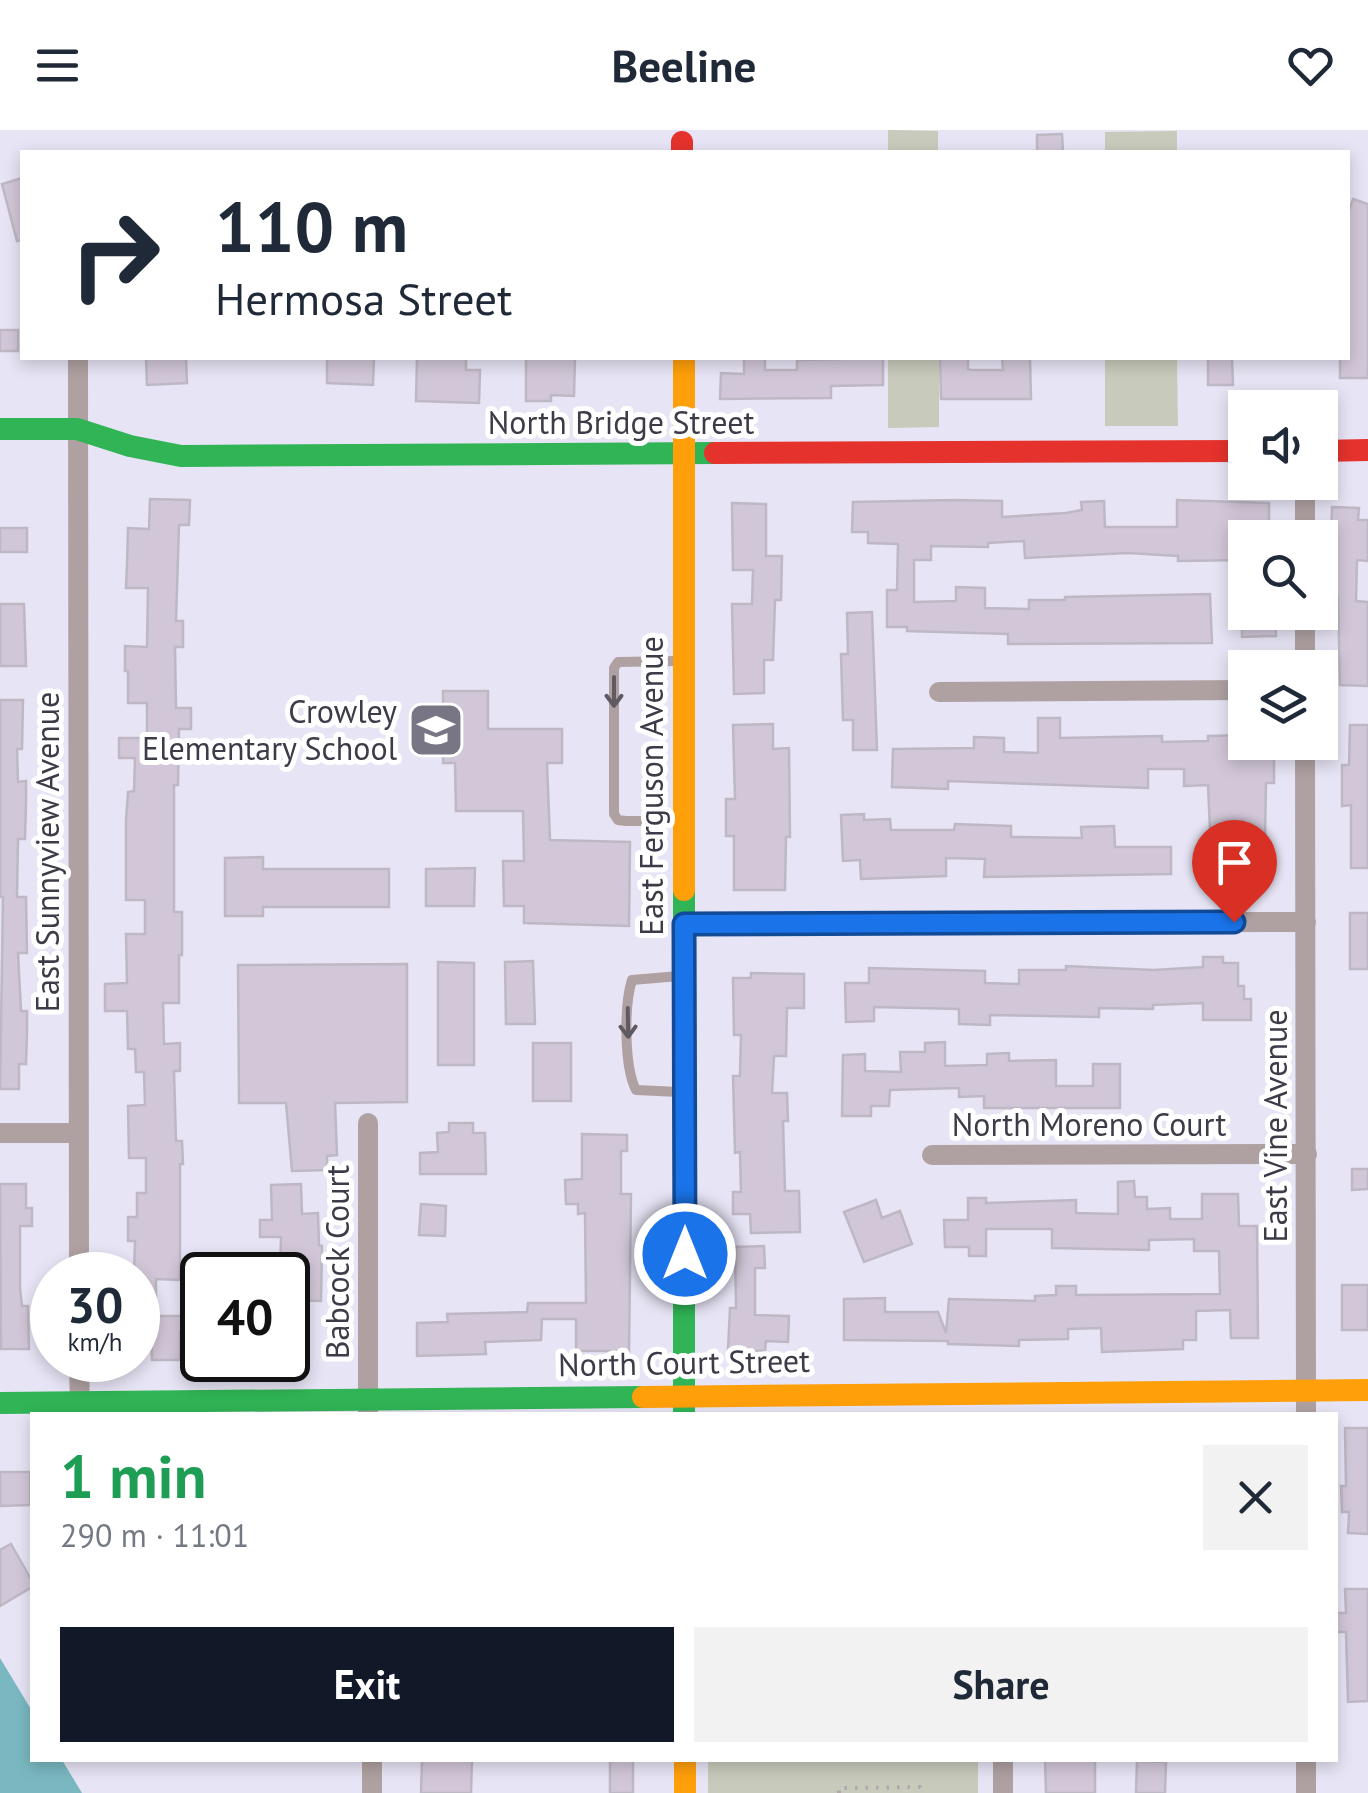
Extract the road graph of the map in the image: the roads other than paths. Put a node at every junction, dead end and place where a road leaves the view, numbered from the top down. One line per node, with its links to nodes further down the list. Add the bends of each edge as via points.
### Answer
1 (78, 360): 4 (street, East Sunnyview Avenue)
2 (684, 360): 8 (street, East Ferguson Avenue)
3 (0, 429): 4 (street, North Bridge Street)
4 (77, 429): 8 (street, North Bridge Street, via 181,456); 20 (street, East Sunnyview Avenue)
5 (1368, 450): 7 (street)
6 (1228, 451): 8 (street, North Bridge Street)
7 (1338, 451)
8 (685, 456): 9 (street, East Ferguson Avenue)
9 (684, 660): 13 (street, East Ferguson Avenue); 13 (lane, one-way to 13, via 618,662 614,668 614,814 626,821)
10 (1228, 690): 11 (street)
11 (939, 692)
12 (1305, 760): 14 (street, East Vine Avenue)
13 (684, 822): 15 (street, East Ferguson Avenue)
14 (1306, 922): 15 (street); 21 (street, East Vine Avenue)
15 (684, 924): 16 (street, East Ferguson Avenue)
16 (685, 976): 17 (street, East Ferguson Avenue); 17 (lane, one-way to 17, via 632,980 628,994 636,1090)
17 (686, 1092): 29 (street, East Ferguson Avenue)
18 (368, 1123): 30 (street, Babcock Court)
19 (0, 1133): 20 (street)
20 (78, 1133): 23 (street, East Sunnyview Avenue)
21 (1307, 1154): 22 (street, North Moreno Court); 25 (street, East Vine Avenue)
22 (932, 1155)
23 (79, 1252)
24 (80, 1382): 31 (street)
25 (1306, 1390): 26 (street, North Court Street); 28 (street, North Court Street); 32 (street, East Vine Avenue)
26 (1368, 1390)
27 (0, 1403): 31 (street, North Court Street)
28 (1000, 1403): 29 (street, North Court Street)
29 (684, 1405): 30 (street, North Court Street)
30 (368, 1408): 31 (street, North Court Street)
31 (80, 1409)
32 (1306, 1412)
33 (372, 1762): 37 (street)
34 (685, 1762): 38 (street)
35 (1002, 1762): 39 (street)
36 (1306, 1762): 40 (street)
37 (372, 1793)
38 (685, 1793)
39 (1003, 1793)
40 (1306, 1793)

